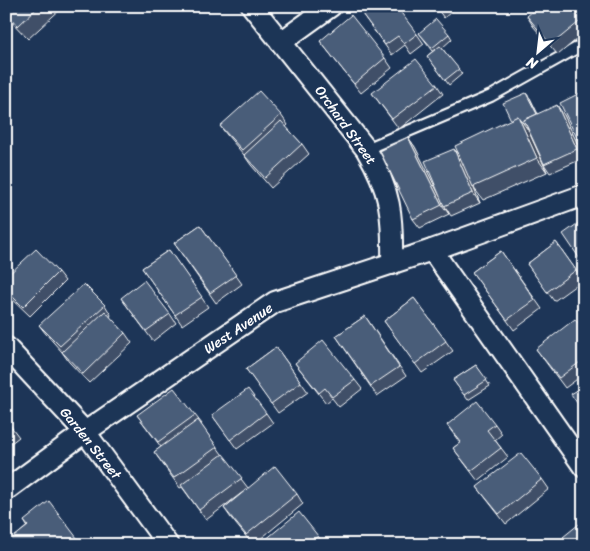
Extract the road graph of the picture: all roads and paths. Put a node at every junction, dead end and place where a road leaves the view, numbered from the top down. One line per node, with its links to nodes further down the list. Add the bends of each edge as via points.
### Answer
1 (252, 6): 3 (street, Orchard Street)
2 (331, 6): 3 (street)
3 (282, 42): 5 (street, Orchard Street)
4 (584, 44): 5 (lane, via 491,96)
5 (366, 148): 8 (street, Orchard Street, via 388,193 392,212)
6 (584, 195): 7 (street, West Avenue)
7 (432, 250): 8 (street, West Avenue); 11 (street)
8 (392, 264): 10 (street, West Avenue, via 275,302)
9 (6, 347): 10 (street, Garden Street)
10 (85, 432): 12 (street, West Avenue); 13 (street, Garden Street)
11 (584, 467)
12 (6, 490)
13 (168, 545)

